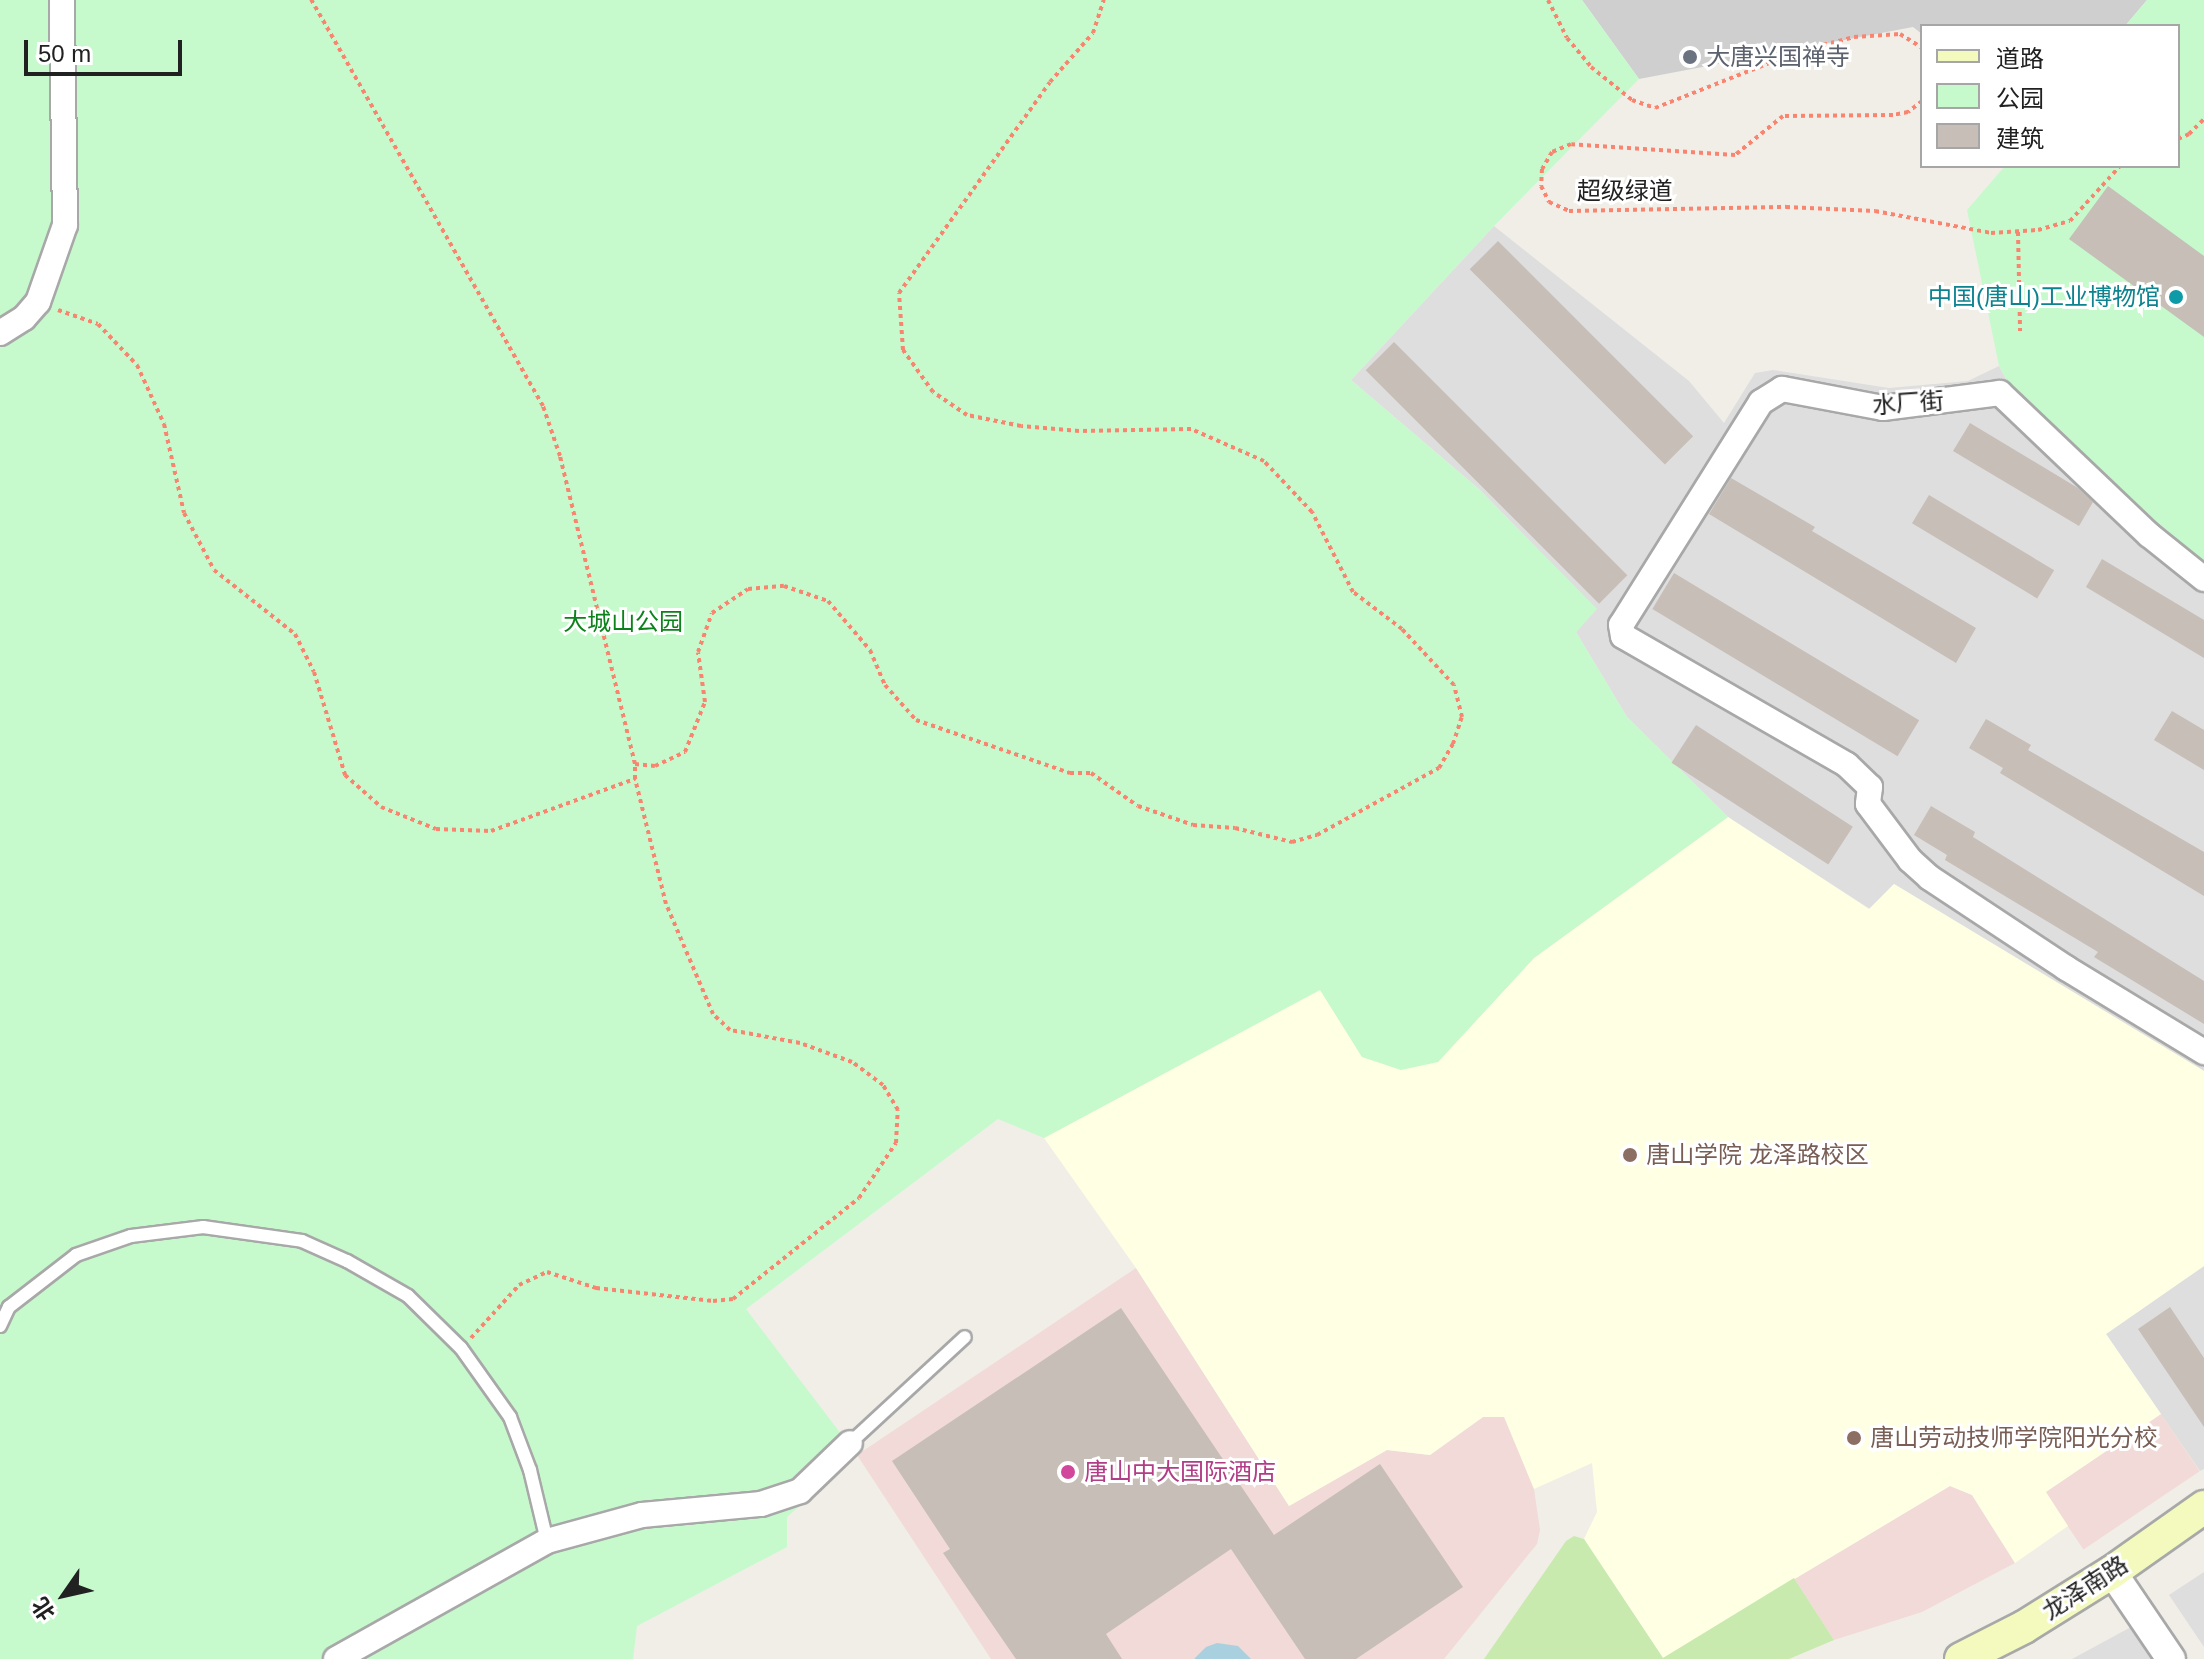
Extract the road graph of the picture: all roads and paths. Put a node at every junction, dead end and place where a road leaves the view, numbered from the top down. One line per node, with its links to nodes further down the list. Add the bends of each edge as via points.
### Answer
1 (62, 0): 11 (street, via 65,225)
2 (311, 0): 15 (path, via 543,406 560,456)
3 (1104, 0): 15 (path, via 1093,33 1050,82 899,293 903,350 933,392 967,415 1079,431 1191,429 1264,461 1312,512 1353,592 1402,629 1454,685 1462,717 1439,768 1317,835 1292,842 1235,828 1193,825 1138,806 1091,773 1070,773 916,720 885,685 870,650 828,601 784,586 748,589 712,613 698,652 705,702 685,752 655,766)
4 (1548, 0): 5 (path, via 1567,38 1591,67 1632,100 1655,108 1800,51 1854,37 1900,34)
5 (1920, 47)
6 (1920, 103): 10 (path, 超级绿道, via 1893,115 1783,116 1735,155 1571,144 1552,152 1542,169 1541,186 1549,202 1569,211 1875,211 1991,233)
7 (2204, 119): 8 (path)
8 (2180, 138)
9 (2118, 168): 10 (path, 超级绿道, via 2070,221)
10 (2018, 232): 12 (path)
11 (38, 302): 13 (street); 16 (path, via 98,324 137,365 164,424 184,513 214,570 295,634 314,672 345,775 381,807 436,829 491,831)
12 (2020, 331)
13 (0, 333)
14 (2204, 579): 17 (street, 水厂街, via 2149,535 2000,393 1883,408 1782,389 1761,402 1621,625 1623,636 1847,765 1870,787 1868,804 1930,878)
15 (635, 764): 16 (path)
16 (635, 779): 20 (path, via 666,904 713,1014 730,1030 800,1043 852,1062 883,1085 898,1110 896,1143 859,1198 733,1299 596,1288 547,1272 519,1285)
17 (2204, 1052)
18 (0, 1326): 20 (lane, via 9,1307 76,1255 131,1236 203,1227 302,1241 347,1261 408,1296)
19 (965, 1337): 21 (lane)
20 (461, 1348): 24 (lane, via 510,1417 530,1470)
21 (850, 1443): 24 (street, via 800,1491 761,1504 642,1515)
22 (2204, 1507): 25 (main road, 龙泽南路)
23 (2204, 1533): 25 (main road, 龙泽南路)
24 (547, 1541): 26 (street)
25 (2117, 1579): 27 (main road, 龙泽南路); 28 (main road, 龙泽南路); 29 (street)
26 (336, 1659)
27 (1961, 1659)
28 (2011, 1659)
29 (2171, 1659)

